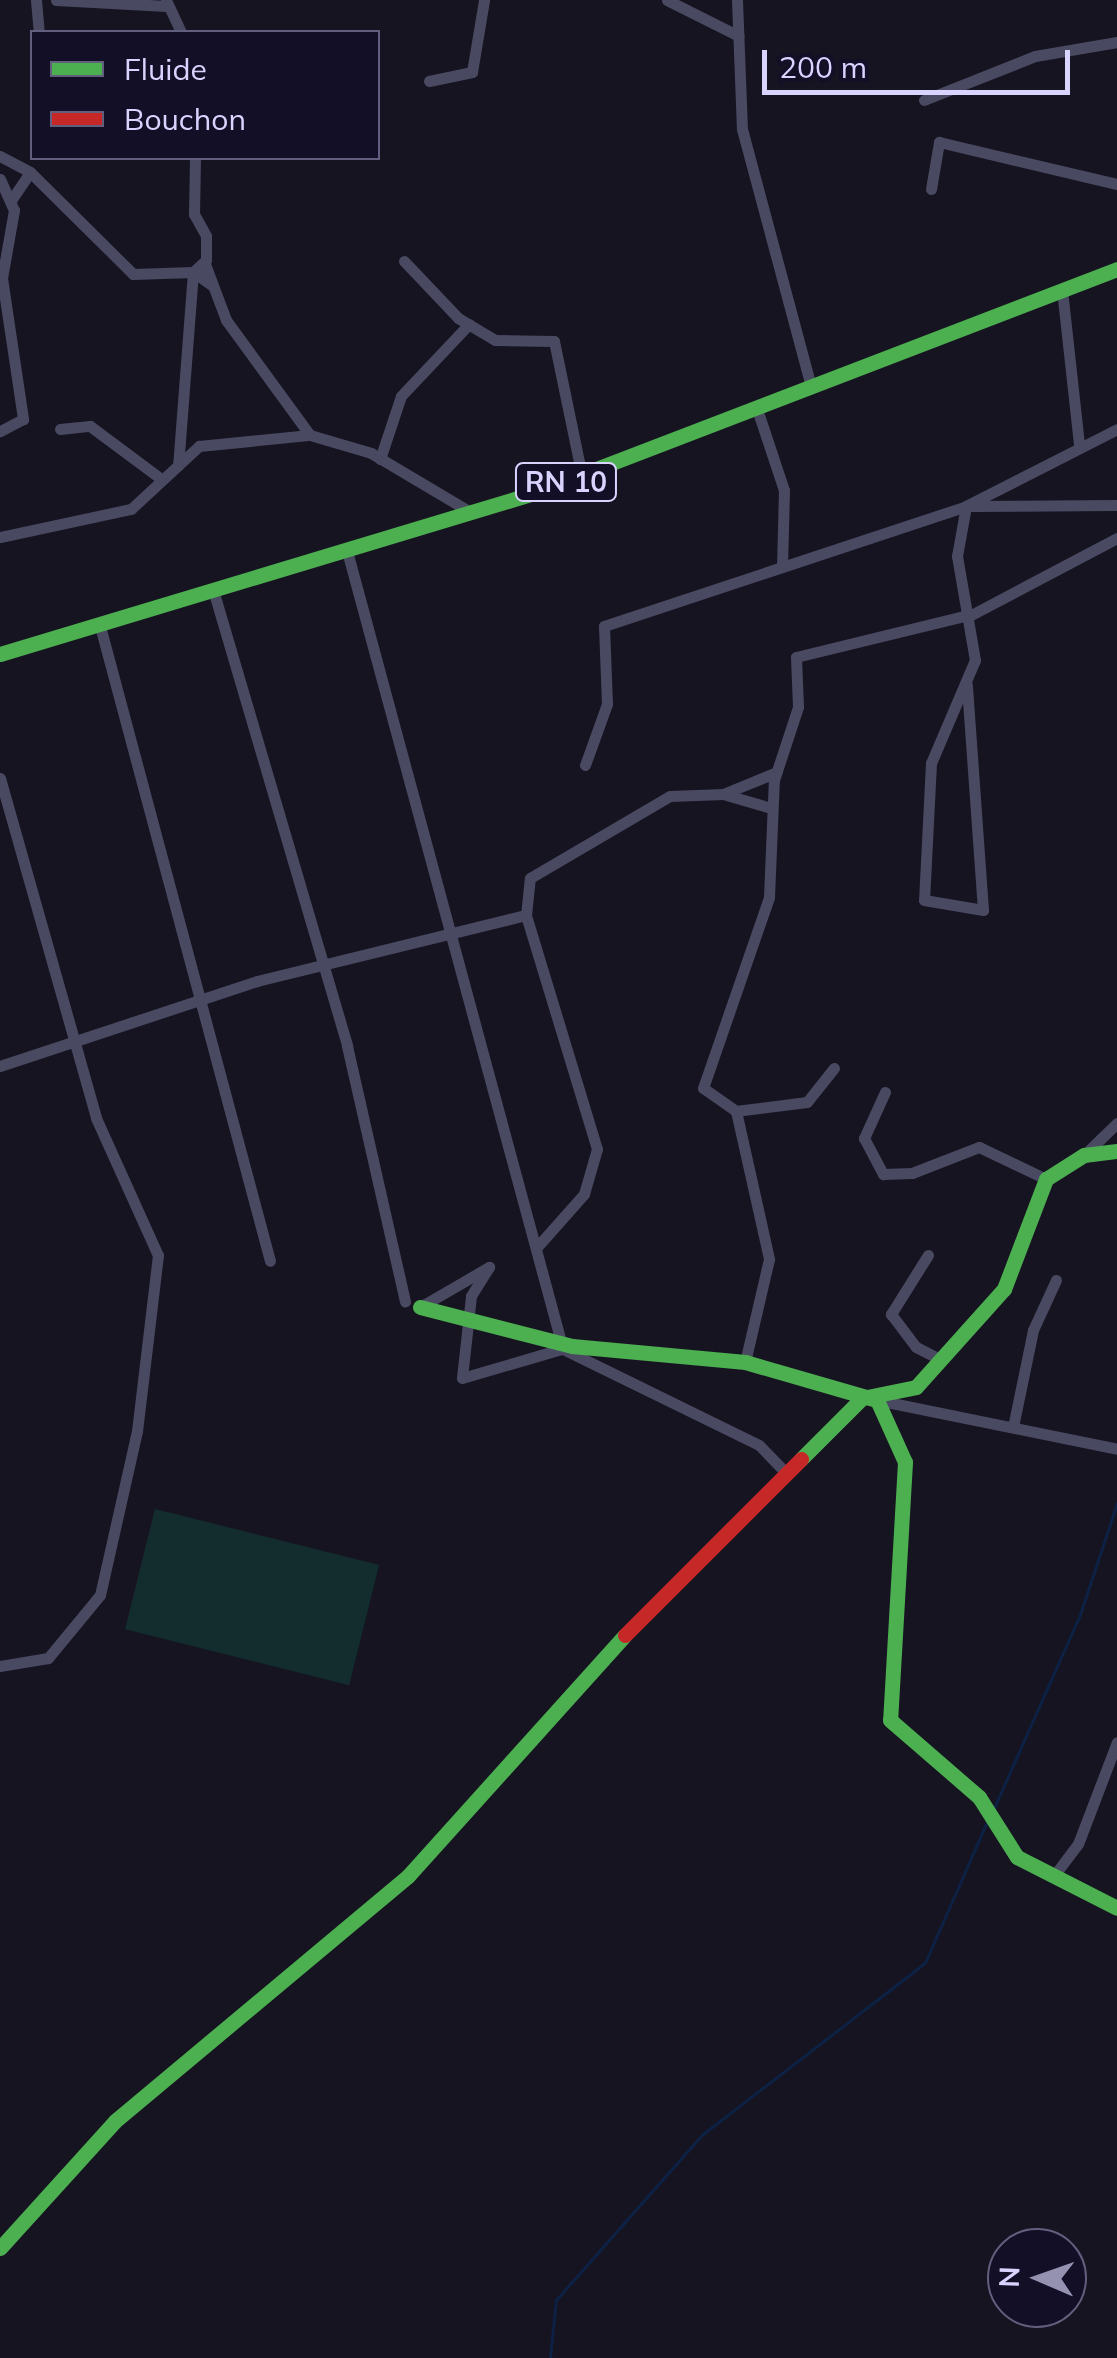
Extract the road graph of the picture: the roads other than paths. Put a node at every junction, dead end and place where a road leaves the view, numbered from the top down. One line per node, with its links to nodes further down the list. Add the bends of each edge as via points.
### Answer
1 (36, 0): 7 (street)
2 (56, 0): 6 (street)
3 (484, 0): 11 (street, via 472,72)
4 (667, 0): 9 (street)
5 (737, 0): 9 (street)
6 (166, 3): 8 (street)
7 (39, 30)
8 (181, 30)
9 (739, 36): 25 (street, via 742,129)
10 (1117, 42): 12 (street, via 1035,56)
11 (429, 81)
12 (924, 100)
13 (0, 156): 15 (street)
14 (194, 160): 21 (street)
15 (30, 172): 19 (street); 21 (street, via 134,274)
16 (0, 179): 19 (street)
17 (1117, 184): 18 (street, via 939,142)
18 (931, 189)
19 (12, 199): 29 (street, via 2,278 23,419)
20 (404, 262): 24 (street)
21 (199, 268): 30 (street, via 226,320); 33 (street)
22 (1117, 269): 23 (street, RN 10)
23 (1062, 290): 25 (street, RN 10); 31 (street)
24 (469, 324): 32 (street, via 400,396); 34 (street, via 495,340 554,340)
25 (811, 387): 26 (street, RN 10)
26 (756, 406): 34 (street, RN 10); 42 (street, via 784,490)
27 (60, 428): 35 (street, via 90,426)
28 (1117, 429): 31 (street)
29 (0, 432)
30 (310, 435): 32 (street); 33 (street, via 199,446)
31 (1078, 445): 37 (street)
32 (380, 458): 38 (street)
33 (178, 465): 35 (street)
34 (582, 476): 38 (street, RN 10)
35 (160, 479): 39 (street, via 130,510)
36 (1117, 505): 37 (street)
37 (966, 506): 42 (street); 44 (street, via 957,556)
38 (472, 513): 41 (street, RN 10)
39 (0, 537)
40 (1117, 538): 44 (street)
41 (347, 551): 43 (street, RN 10); 54 (street)
42 (782, 564): 48 (street, via 604,626 607,704)
43 (214, 593): 45 (street, RN 10); 55 (street)
44 (973, 614): 47 (street); 49 (street, via 796,657 798,707)
45 (100, 626): 46 (street, RN 10); 56 (street)
46 (0, 654)
47 (967, 684): 47 (street, via 987,888 983,910 924,900 932,763)
48 (585, 765)
49 (777, 772): 51 (street); 52 (street)
50 (0, 778): 57 (street)
51 (723, 794): 52 (street); 53 (street, via 670,796 542,868 530,878)
52 (771, 808): 61 (street, via 768,897 729,1034 704,1080)
53 (526, 915): 54 (street); 66 (street, via 597,1149 584,1194)
54 (453, 935): 55 (street); 66 (street)
55 (318, 966): 56 (street); 70 (street, via 347,1046)
56 (200, 999): 57 (street); 68 (street)
57 (76, 1044): 58 (street); 79 (street, via 130,1210 158,1255 138,1431 112,1563 89,1617 38,1664)
58 (0, 1066)
59 (834, 1068): 61 (street, via 807,1102)
60 (884, 1092): 65 (street, via 864,1138 883,1174 979,1147)
61 (736, 1111): 74 (street, via 768,1258)
62 (1117, 1123): 64 (street)
63 (1117, 1151): 64 (street)
64 (1084, 1155): 65 (street)
65 (1046, 1179): 73 (street, via 1004,1289)
66 (536, 1247): 72 (street)
67 (928, 1254): 73 (street, via 891,1314 916,1347)
68 (270, 1260)
69 (1056, 1280): 76 (street, via 1033,1330)
70 (412, 1304): 71 (street); 71 (street, via 490,1267)
71 (467, 1318): 72 (street); 72 (street, via 458,1370 467,1380)
72 (565, 1346): 74 (street); 78 (street, via 759,1445)
73 (941, 1360): 75 (street, via 916,1387)
74 (745, 1362): 75 (street)
75 (870, 1399): 76 (street); 78 (street); 81 (street, via 904,1462 890,1720 979,1797 1017,1856)
76 (1014, 1422): 77 (street)
77 (1117, 1450)
78 (786, 1472): 83 (street, via 577,1683 408,1876 115,2121)
79 (0, 1666)
80 (1117, 1742): 81 (street, via 1078,1844)
81 (1056, 1873): 82 (street)
82 (1117, 1908)
83 (0, 2248)

